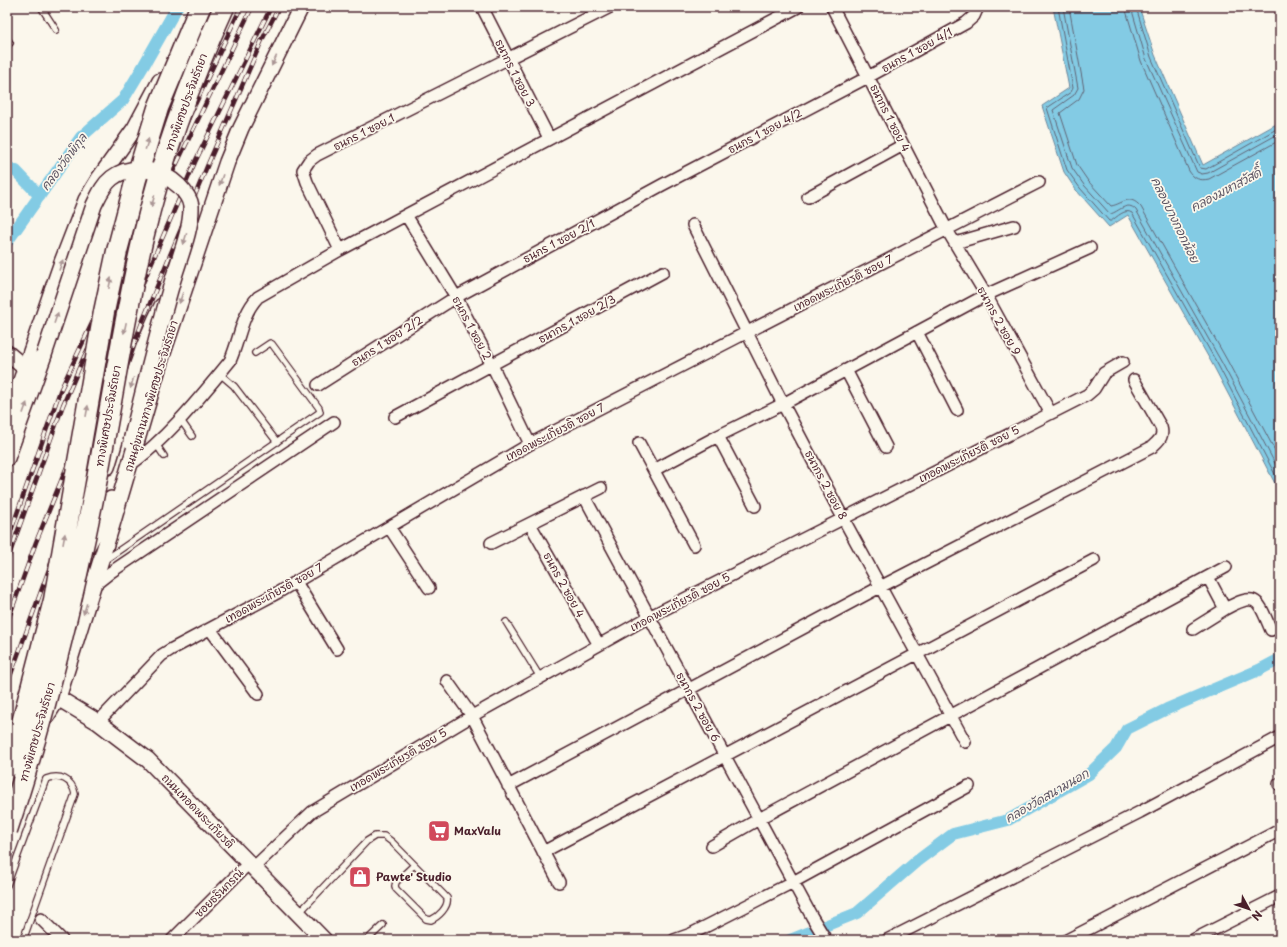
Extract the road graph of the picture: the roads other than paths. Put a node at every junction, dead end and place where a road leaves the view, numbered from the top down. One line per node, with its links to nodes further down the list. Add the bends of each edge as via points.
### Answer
1 (41, 7): 11 (lane)
2 (194, 7): 36 (main road, one-way to 2, via 86,200 135,128 158,86)
3 (200, 7): 98 (highway, ทางพิเศษประจิมรัถยา, one-way to 3, bridge, via 54,600 117,251 158,108)
4 (224, 7): 103 (highway, ทางพิเศษประจิมรัถยา, one-way to 103, bridge, via 180,113 144,237 75,586 42,717)
5 (301, 7): 23 (main road, ถนนคู่ขนานทางพิเศษประจิมรัถยา, one-way to 23, via 241,128)
6 (482, 7): 12 (street, ธนากร 1 ซอย 3)
7 (610, 7): 12 (street, ธนกร 1 ซอย 1)
8 (798, 7): 14 (street)
9 (832, 7): 13 (street, ธนากร 1 ซอย 4)
10 (978, 7): 13 (street, ธนกร 1 ซอย 4/1, via 966,24)
11 (56, 30)
12 (508, 60): 14 (street, ธนากร 1 ซอย 3); 26 (street, ธนกร 1 ซอย 1, via 308,161 303,170 307,182)
13 (868, 77): 15 (street, ธนากร 1 ซอย 4); 17 (street, ธนกร 1 ซอย 4/2)
14 (549, 138): 19 (street)
15 (904, 146): 18 (street); 22 (street, ธนากร 1 ซอย 4)
16 (1039, 182): 22 (street, เทอดพระเกียรติ ซอย 7)
17 (662, 185): 29 (street, ธนกร 1 ซอย 2/1)
18 (808, 197)
19 (406, 215): 26 (street); 29 (street, ธนกร 1 ซอย 2)
20 (693, 225): 30 (street, ธนากร 2 ซอย 8)
21 (1014, 226): 24 (street)
22 (947, 230): 24 (street, ธนากร 2 ซอย 9); 30 (street, เทอดพระเกียรติ ซอย 7)
23 (202, 234): 58 (main road, ถนนคู่ขนานทางพิเศษประจิมรัถยา, one-way to 58, via 160,362); 74 (main road, one-way to 74, via 174,281 149,333 106,469)
24 (955, 243): 28 (street, ธนากร 2 ซอย 9)
25 (1090, 248): 28 (street)
26 (340, 250): 38 (street, via 258,297 244,316 234,352)
27 (663, 272): 35 (street, ธนากร 1 ซอย 2/3)
28 (986, 295): 31 (street); 43 (street, ธนากร 2 ซอย 9)
29 (456, 297): 35 (street, ธนกร 1 ซอย 2); 40 (street, ธนกร 1 ซอย 2/2)
30 (747, 332): 41 (street, ธนากร 2 ซอย 8); 54 (street, เทอดพระเกียรติ ซอย 7)
31 (917, 332): 37 (street); 42 (street)
32 (7, 353): 36 (main road)
33 (255, 353): 51 (lane, via 267,344 272,344 320,410 317,415)
34 (1123, 362): 43 (street, เทอดพระเกียรติ ซอย 5, via 1104,373 1094,389 1086,395)
35 (492, 366): 44 (street, ธนากร 1 ซอย 2/3); 54 (street, ธนกร 1 ซอย 2)
36 (25, 368): 46 (main road)
37 (846, 370): 41 (street); 55 (street)
38 (220, 374): 45 (street); 51 (lane, via 234,386)
39 (1134, 380): 76 (street, via 1161,427 1161,439 1152,447)
40 (318, 385)
41 (783, 404): 49 (street); 63 (street, ธนากร 2 ซอย 8)
42 (957, 410)
43 (1050, 412): 63 (street, เทอดพระเกียรติ ซอย 5)
44 (395, 417)
45 (180, 418): 48 (lane); 53 (street)
46 (7, 421)
47 (334, 422): 75 (street)
48 (192, 436)
49 (718, 436): 59 (street); 62 (street)
50 (131, 442): 57 (main road, one-way to 50, bridge, via 94,205 113,177 133,169 161,173 171,179 187,194 191,205 190,222); 66 (main road); 74 (main road, via 106,512)
51 (277, 442): 70 (lane)
52 (639, 443): 59 (street)
53 (156, 444): 56 (lane); 58 (street)
54 (530, 444): 65 (street, เทอดพระเกียรติ ซอย 7)
55 (886, 447)
56 (164, 456)
57 (7, 458)
58 (130, 465): 66 (main road, ถนนคู่ขนานทางพิเศษประจิมรัถยา)
59 (654, 470): 68 (street)
60 (601, 488): 61 (street)
61 (584, 496): 64 (street); 79 (street, ธนากร 2 ซอย 6)
62 (755, 506)
63 (843, 518): 76 (street, ธนากร 2 ซอย 8); 79 (street, เทอดพระเกียรติ ซอย 5)
64 (530, 524): 67 (street); 84 (street, ธนกร 2 ซอย 4)
65 (389, 527): 73 (street, เทอดพระเกียรติ ซอย 7); 77 (street)
66 (111, 528): 70 (main road, ถนนคู่ขนานทางพิเศษประจิมรัถยา)
67 (491, 543)
68 (694, 545)
69 (1094, 560): 86 (street)
70 (99, 565): 75 (main road, ถนนคู่ขนานทางพิเศษประจิมรัถยา)
71 (1226, 567): 72 (street)
72 (1208, 577): 78 (street); 93 (street)
73 (296, 582): 81 (street, เทอดพระเกียรติ ซอย 7); 85 (street)
74 (65, 583): 98 (main road)
75 (92, 587): 91 (main road, ถนนคู่ขนานทางพิเศษประจิมรัถยา, one-way to 91)
76 (880, 587): 86 (street, ธนากร 2 ซอย 8); 89 (street)
77 (429, 588)
78 (1225, 609): 82 (street); 83 (street, via 1250,599 1261,606)
79 (649, 617): 84 (street, เทอดพระเกียรติ ซอย 5); 89 (street, ธนากร 2 ซอย 6)
80 (506, 622): 87 (lane)
81 (210, 629): 90 (street); 94 (street, เทอดพระเกียรติ ซอย 7, via 162,655)
82 (1193, 629)
83 (1271, 630)
84 (599, 645): 87 (street, เทอดพระเกียรติ ซอย 5)
85 (337, 649)
86 (916, 653): 93 (street, ธนากร 2 ซอย 8); 97 (street)
87 (540, 678): 92 (street, เทอดพระเกียรติ ซอย 5)
88 (447, 681): 92 (street)
89 (689, 690): 97 (street, ธนากร 2 ซอย 6); 100 (street)
90 (258, 694)
91 (58, 698): 94 (main road, ถนนเทอดพระเกียรติ); 98 (main road, ถนนคู่ขนานทางพิเศษประจิมรัถยา)
92 (472, 716): 100 (street); 108 (street, เทอดพระเกียรติ ซอย 5, via 312,812)
93 (951, 717): 96 (street, ธนากร 2 ซอย 8); 102 (street)
94 (98, 722): 108 (main road, ถนนเทอดพระเกียรติ, via 148,760)
95 (1280, 738): 116 (street)
96 (965, 742)
97 (726, 756): 102 (street, ธนากร 2 ซอย 6); 106 (street)
98 (12, 760): 99 (main road, ถนนคู่ขนานทางพิเศษประจิมรัถยา)
99 (7, 784)
100 (508, 786): 106 (street)
101 (969, 786): 110 (street)
102 (759, 819): 105 (street); 110 (street, ธนากร 2 ซอย 6)
103 (7, 830)
104 (1280, 830): 125 (street)
105 (712, 846)
106 (543, 852): 109 (street)
107 (414, 865): 107 (lane, via 447,898 446,906 434,919 426,919 396,889 396,882); 113 (lane, via 384,836 375,836)
108 (251, 866): 113 (main road, ถนนเทอดพระเกียรติ); 120 (street, ซอยธรินกรณ์)
109 (560, 882)
110 (793, 882): 117 (street, ธนากร 2 ซอย 6); 123 (street, via 691,934)
111 (7, 885): 118 (lane, via 46,779 54,776 68,781 75,794)
112 (1280, 896): 126 (street)
113 (298, 914): 121 (main road, ถนนเทอดพระเกียรติ)
114 (41, 919): 119 (street)
115 (383, 925): 122 (lane)
116 (909, 935): 124 (street)
117 (824, 938)
118 (23, 940)
119 (62, 940)
120 (172, 940)
121 (324, 940)
122 (367, 940)
123 (674, 940)
124 (887, 940)
125 (1067, 940)
126 (1193, 940)

